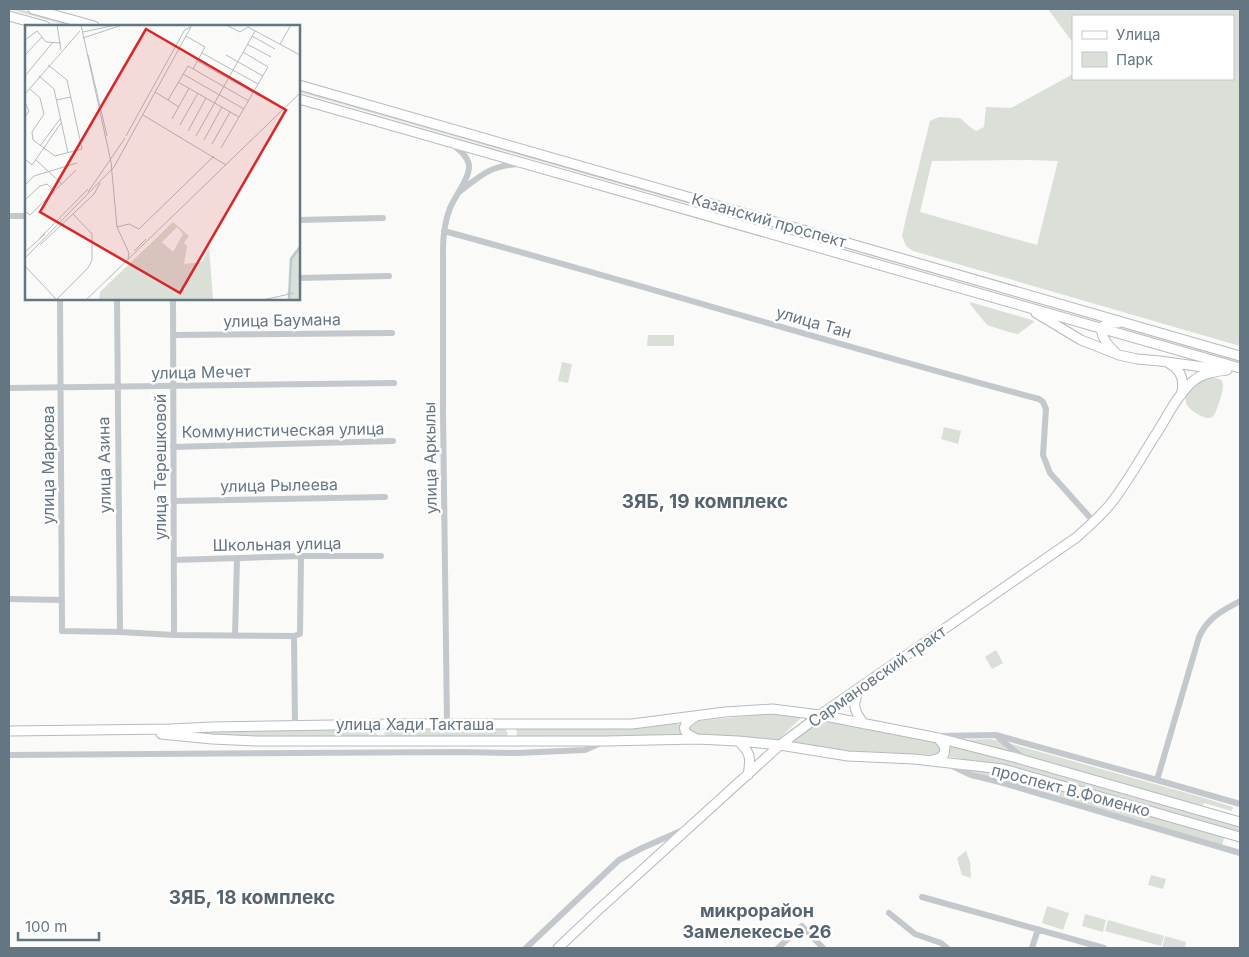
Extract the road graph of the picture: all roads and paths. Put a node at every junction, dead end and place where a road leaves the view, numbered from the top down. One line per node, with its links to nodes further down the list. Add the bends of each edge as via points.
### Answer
1 (33, 9): 4 (main road)
2 (9, 16): 3 (main road)
3 (41, 25)
4 (90, 25)
5 (300, 85): 21 (main road, Казанский проспект)
6 (300, 99): 7 (main road, Казанский проспект)
7 (452, 143): 8 (main road, Казанский проспект); 9 (street, улица Аркылы, via 464,154 469,165)
8 (526, 164): 9 (street, via 505,164 490,170); 20 (main road, Казанский проспект)
9 (457, 195): 14 (street, улица Аркылы)
10 (9, 216): 11 (street)
11 (25, 216)
12 (383, 218): 13 (street)
13 (300, 220)
14 (444, 231): 40 (street, улица Тан, via 1039,399 1046,409 1043,455 1046,466); 56 (street, улица Аркылы)
15 (389, 276): 16 (street)
16 (300, 278)
17 (60, 300): 34 (street, улица Маркова)
18 (117, 300): 32 (street, улица Азина)
19 (173, 300): 24 (street, улица Терешковой)
20 (1027, 308): 22 (main road, Казанский проспект); 25 (main road, via 1081,340)
21 (1131, 324): 22 (main road, via 1110,322); 26 (main road, Казанский проспект)
22 (1102, 329): 25 (main road, via 1109,346); 29 (main road, Казанский проспект)
23 (392, 333): 24 (street, улица Баумана)
24 (173, 334): 31 (street, улица Терешковой)
25 (1118, 355): 27 (main road)
26 (1240, 356)
27 (1160, 361): 28 (main road); 35 (main road, via 1178,368 1183,388)
28 (1226, 370): 29 (main road); 35 (main road, Сармановский тракт, via 1202,375)
29 (1240, 370)
30 (394, 383): 31 (street, улица Мечет)
31 (173, 386): 32 (street, улица Мечет); 37 (street, улица Терешковой)
32 (117, 387): 34 (street, улица Мечет); 48 (street, улица Азина)
33 (9, 388): 34 (street, улица Мечет)
34 (61, 388): 46 (street, улица Маркова)
35 (1181, 395): 40 (main road, Сармановский тракт, via 1129,478)
36 (393, 441): 37 (street, Коммунистическая улица)
37 (174, 447): 39 (street, улица Терешковой)
38 (385, 496): 39 (street, улица Рылеева)
39 (174, 501): 44 (street, улица Терешковой)
40 (1094, 522): 52 (main road, Сармановский тракт)
41 (301, 556): 42 (street, Школьная улица); 43 (street, Школьная улица); 50 (street)
42 (381, 556)
43 (237, 558): 44 (street, Школьная улица); 51 (street)
44 (174, 560): 49 (street, улица Терешковой)
45 (9, 600): 46 (street)
46 (62, 600): 48 (street, улица Маркова, via 62,631)
47 (1240, 601): 80 (street, via 1214,616 1202,629)
48 (120, 632): 49 (street)
49 (174, 635): 51 (street)
50 (297, 635): 51 (street); 59 (street)
51 (235, 636)
52 (860, 688): 53 (main road, Сармановский тракт); 58 (main road, via 854,709)
53 (820, 715): 54 (main road, улица Хади Такташа, via 766,709); 58 (main road, проспект В.Фоменко); 72 (main road, Сармановский тракт)
54 (695, 716): 57 (main road, улица Хади Такташа, via 632,724); 65 (main road, via 684,725 684,730)
55 (385, 724): 56 (main road, улица Хади Такташа); 59 (main road, улица Хади Такташа); 67 (main road, via 380,733)
56 (446, 724): 57 (main road, улица Хади Такташа)
57 (506, 724): 69 (main road, via 512,733)
58 (864, 724): 63 (main road, проспект В.Фоменко)
59 (295, 725): 60 (main road, улица Хади Такташа)
60 (9, 731)
61 (996, 735): 63 (street); 77 (street); 80 (street)
62 (9, 736): 66 (main road, улица Хади Такташа, via 158,734 256,741)
63 (924, 736): 64 (main road, проспект В.Фоменко)
64 (938, 738): 76 (main road, via 945,747 944,754); 77 (main road, проспект В.Фоменко)
65 (697, 739): 70 (main road, улица Хади Такташа); 71 (main road, улица Хади Такташа)
66 (371, 741): 67 (main road, улица Хади Такташа); 73 (street)
67 (386, 741): 68 (main road, улица Хади Такташа)
68 (472, 741): 69 (main road, улица Хади Такташа); 74 (street)
69 (503, 741): 70 (main road, улица Хади Такташа)
70 (606, 741): 74 (street, via 585,750)
71 (738, 741): 72 (main road, улица Хади Такташа); 79 (main road, via 750,755)
72 (780, 745): 76 (main road, проспект В.Фоменко, via 848,756); 79 (main road, Сармановский тракт)
73 (352, 752): 74 (street); 75 (street)
74 (489, 752)
75 (9, 755)
76 (932, 760): 78 (main road, проспект В.Фоменко)
77 (1026, 761): 82 (main road, проспект В.Фоменко)
78 (942, 762): 84 (main road, проспект В.Фоменко, via 1003,769); 85 (street, via 972,775)
79 (748, 774): 83 (main road, Сармановский тракт)
80 (1157, 780): 81 (street)
81 (1240, 804)
82 (1240, 822)
83 (691, 826): 89 (street, via 619,860); 90 (main road, Сармановский тракт)
84 (1240, 837)
85 (1240, 853)
86 (922, 897): 88 (street)
87 (889, 913): 93 (street, via 915,934)
88 (1038, 929): 94 (street); 95 (street)
89 (526, 948)
90 (558, 948)
91 (778, 948): 92 (street, via 802,926)
92 (823, 948)
93 (947, 948)
94 (1032, 948)
95 (1100, 948)

